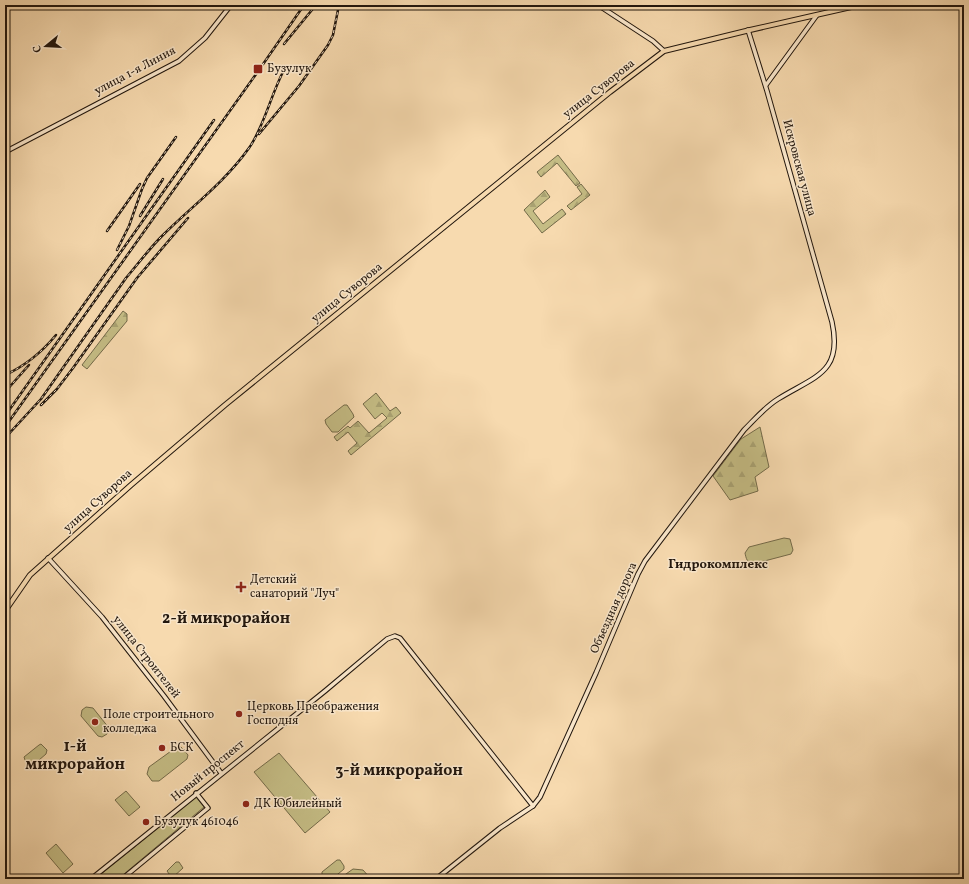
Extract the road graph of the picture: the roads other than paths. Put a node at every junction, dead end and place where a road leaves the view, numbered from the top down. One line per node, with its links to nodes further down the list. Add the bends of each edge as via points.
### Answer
1 (231, 5): 8 (main road, улица 1-я Линия, via 206,38 179,61)
2 (598, 5): 6 (main road)
3 (860, 5): 4 (main road)
4 (817, 15): 5 (main road); 7 (main road)
5 (748, 30): 6 (main road); 7 (main road, Искровская улица)
6 (664, 51): 10 (main road, улица Суворова, via 225,405)
7 (766, 85): 9 (main road, Искровская улица)
8 (5, 152)
9 (829, 311): 14 (main road, Объездная дорога, via 835,344 826,369 776,400 744,430 638,574 548,782)
10 (48, 558): 11 (main road, улица Суворова, via 30,575); 12 (main road, улица Строителей, via 102,617)
11 (5, 611)
12 (221, 773): 13 (main road, Новый проспект); 14 (main road, Новый проспект, via 387,639 395,636 400,638)
13 (196, 793): 15 (main road, Новый проспект); 16 (main road, via 208,808)
14 (533, 806): 17 (main road, Объездная дорога, via 500,828)
15 (91, 879)
16 (122, 879)
17 (436, 879)

